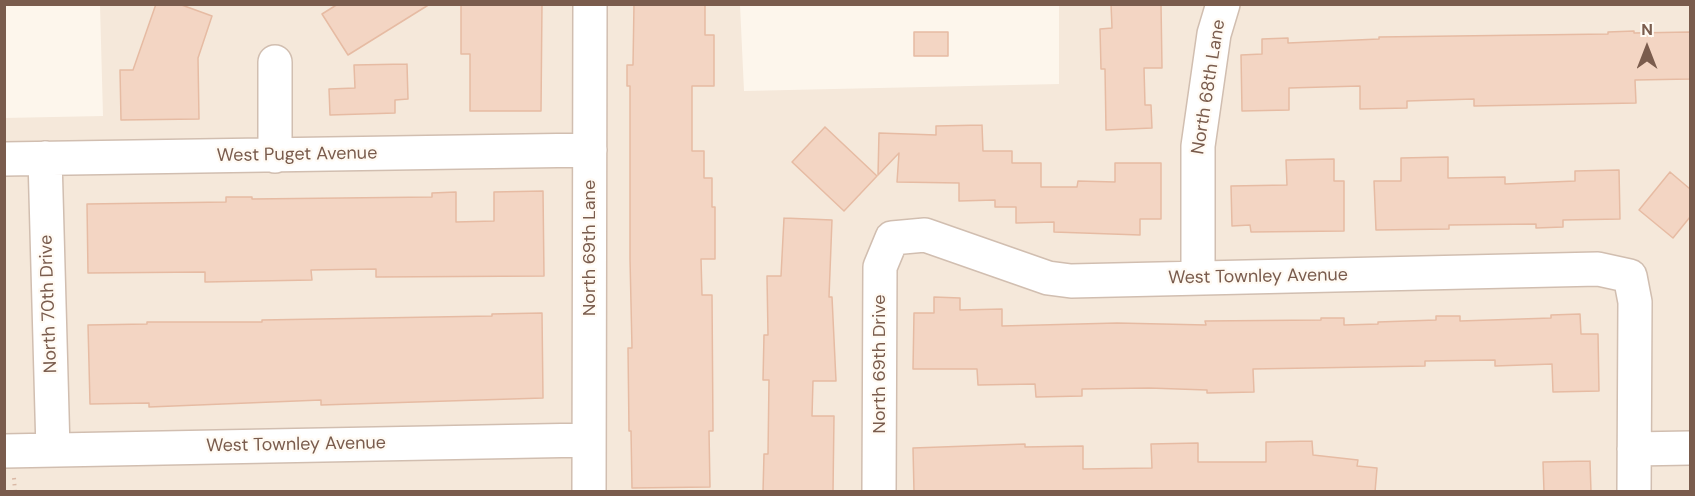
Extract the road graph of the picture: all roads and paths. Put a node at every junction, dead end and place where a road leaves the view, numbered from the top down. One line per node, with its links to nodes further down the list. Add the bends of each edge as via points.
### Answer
1 (590, 4): 4 (street, North 69th Lane)
2 (1222, 4): 9 (street, North 68th Lane, via 1199,138)
3 (275, 62): 5 (street)
4 (590, 150): 5 (street, West Puget Avenue); 10 (street, North 69th Lane)
5 (275, 156): 6 (street, West Puget Avenue)
6 (45, 158): 7 (street, West Puget Avenue); 13 (street, North 70th Drive)
7 (4, 159)
8 (892, 238): 9 (street, West Townley Avenue, via 925,235 1060,280); 16 (street, North 69th Drive, via 880,267)
9 (1198, 278): 12 (street, West Townley Avenue, via 1598,269 1630,276 1635,302)
10 (588, 440): 13 (street, West Townley Avenue); 15 (street, North 69th Lane)
11 (1690, 448): 12 (street)
12 (1634, 449): 17 (street)
13 (53, 450): 14 (street, West Townley Avenue)
14 (4, 451)
15 (589, 492)
16 (879, 492)
17 (1634, 492)

